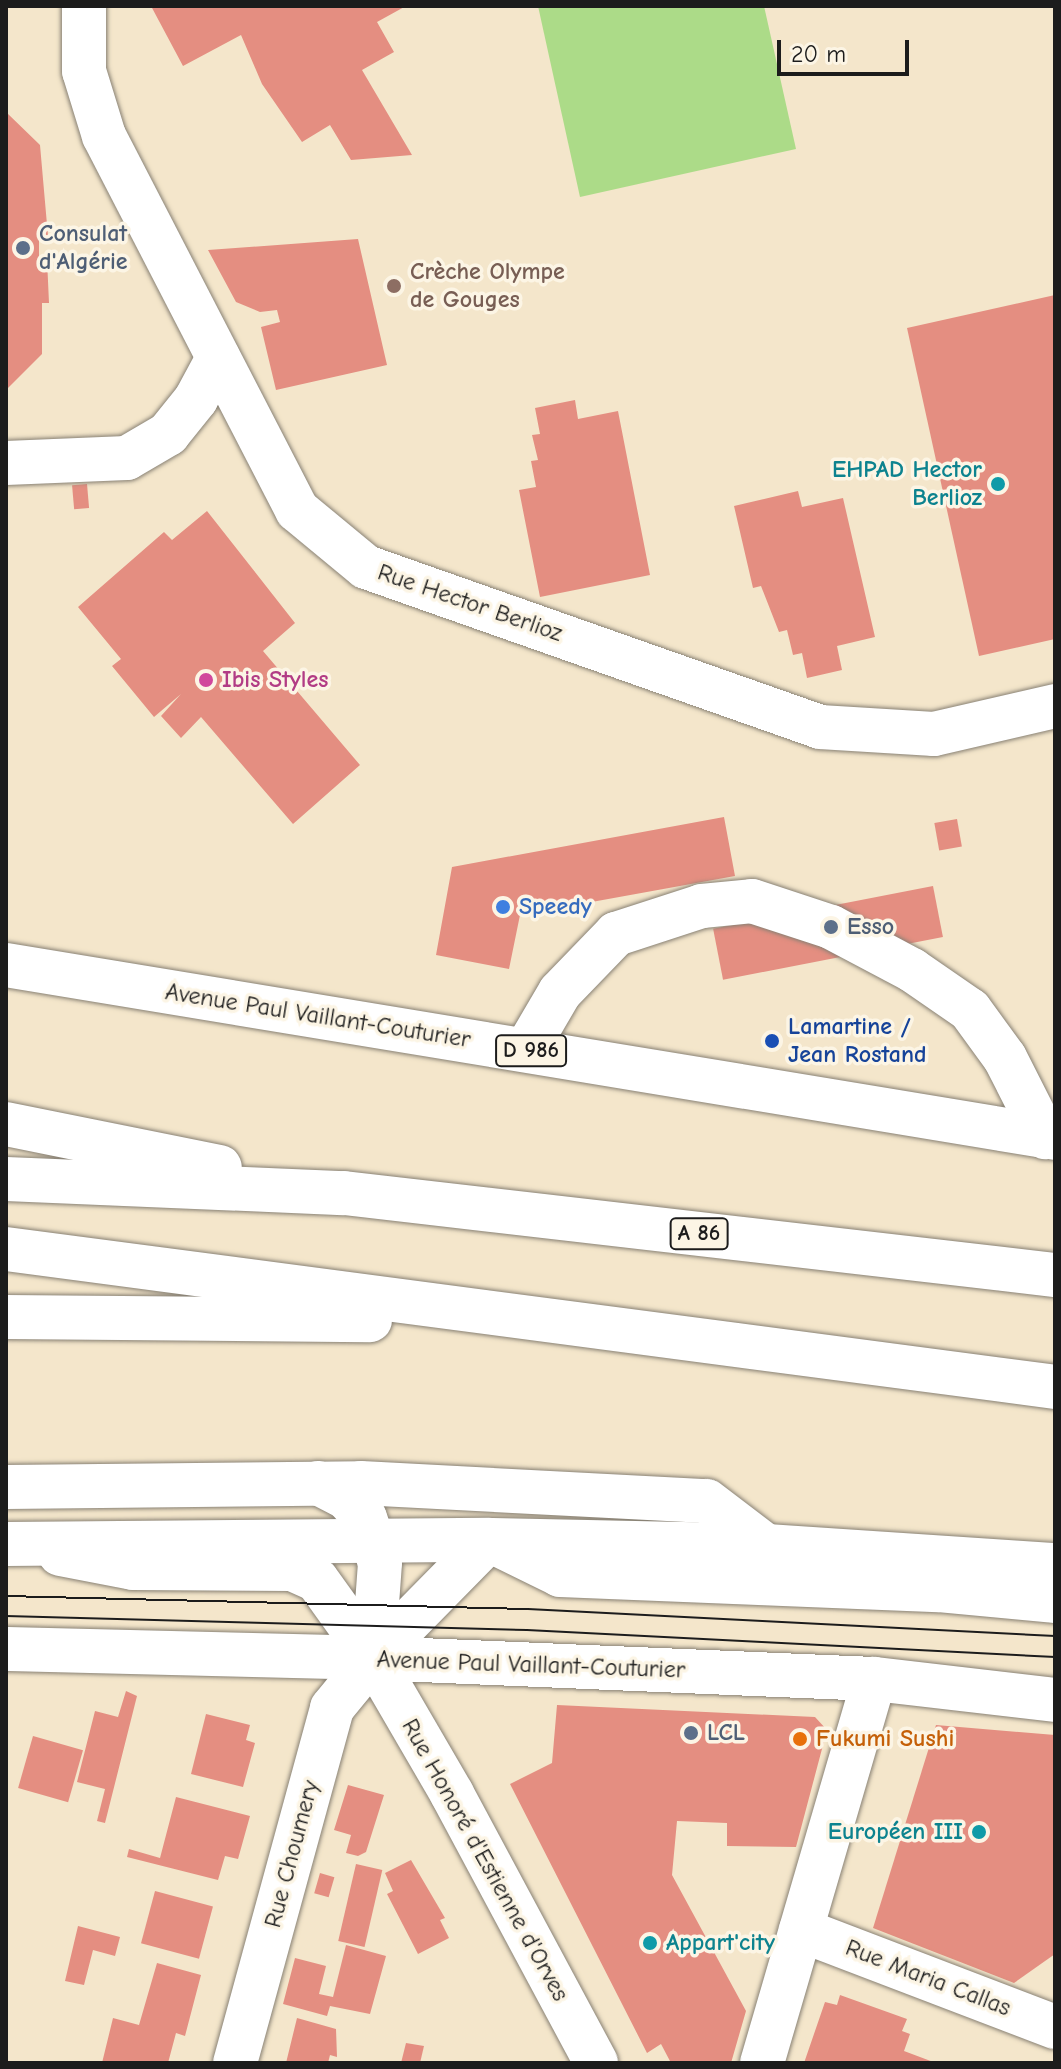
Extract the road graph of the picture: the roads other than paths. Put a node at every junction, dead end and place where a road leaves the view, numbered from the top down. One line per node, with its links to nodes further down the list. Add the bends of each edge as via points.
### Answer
1 (84, 6): 2 (main road, Rue Hector Berlioz, via 84,71 104,136)
2 (218, 358): 3 (main road, via 196,399 168,434 127,458); 4 (main road, Rue Hector Berlioz, via 297,510 366,567 820,727 934,734)
3 (6, 463)
4 (1055, 706)
5 (6, 965): 6 (main road, Avenue Paul Vaillant-Couturier / D 986)
6 (526, 1050): 8 (main road, Avenue Paul Vaillant-Couturier / D 986); 8 (main road, via 560,992 616,934 702,906 752,901 831,927 962,1003 1005,1058)
7 (6, 1124): 10 (main road)
8 (1050, 1138)
9 (6, 1179): 10 (main road, A 86)
10 (344, 1193): 12 (main road, A 86)
11 (6, 1249): 14 (main road)
12 (1055, 1275)
13 (6, 1317): 14 (main road, via 232,1322)
14 (521, 1317): 15 (main road)
15 (1055, 1387)
16 (318, 1483): 17 (main road); 18 (main road, via 346,1497 365,1518); 21 (main road, via 707,1501)
17 (6, 1487)
18 (372, 1539): 19 (main road); 20 (main road); 25 (main road, via 380,1563)
19 (489, 1540): 21 (main road); 23 (main road, via 560,1575 939,1590); 25 (main road, Rue Choumery)
20 (8, 1544): 25 (main road, Rue Honoré d'Estienne d'Orves, via 133,1568 292,1569 317,1580)
21 (766, 1546): 22 (main road)
22 (1055, 1565)
23 (1055, 1601)
24 (6, 1649): 25 (main road, Avenue Paul Vaillant-Couturier)
25 (373, 1658): 26 (main road, Avenue Paul Vaillant-Couturier); 30 (main road, Rue Choumery, via 332,1708); 31 (main road, Rue Honoré d'Estienne d'Orves)
26 (874, 1679): 27 (main road, Avenue Paul Vaillant-Couturier); 28 (main road)
27 (1055, 1700)
28 (801, 1930): 29 (main road, Rue Maria Callas); 32 (main road)
29 (1055, 2027)
30 (235, 2063)
31 (596, 2063)
32 (762, 2063)

